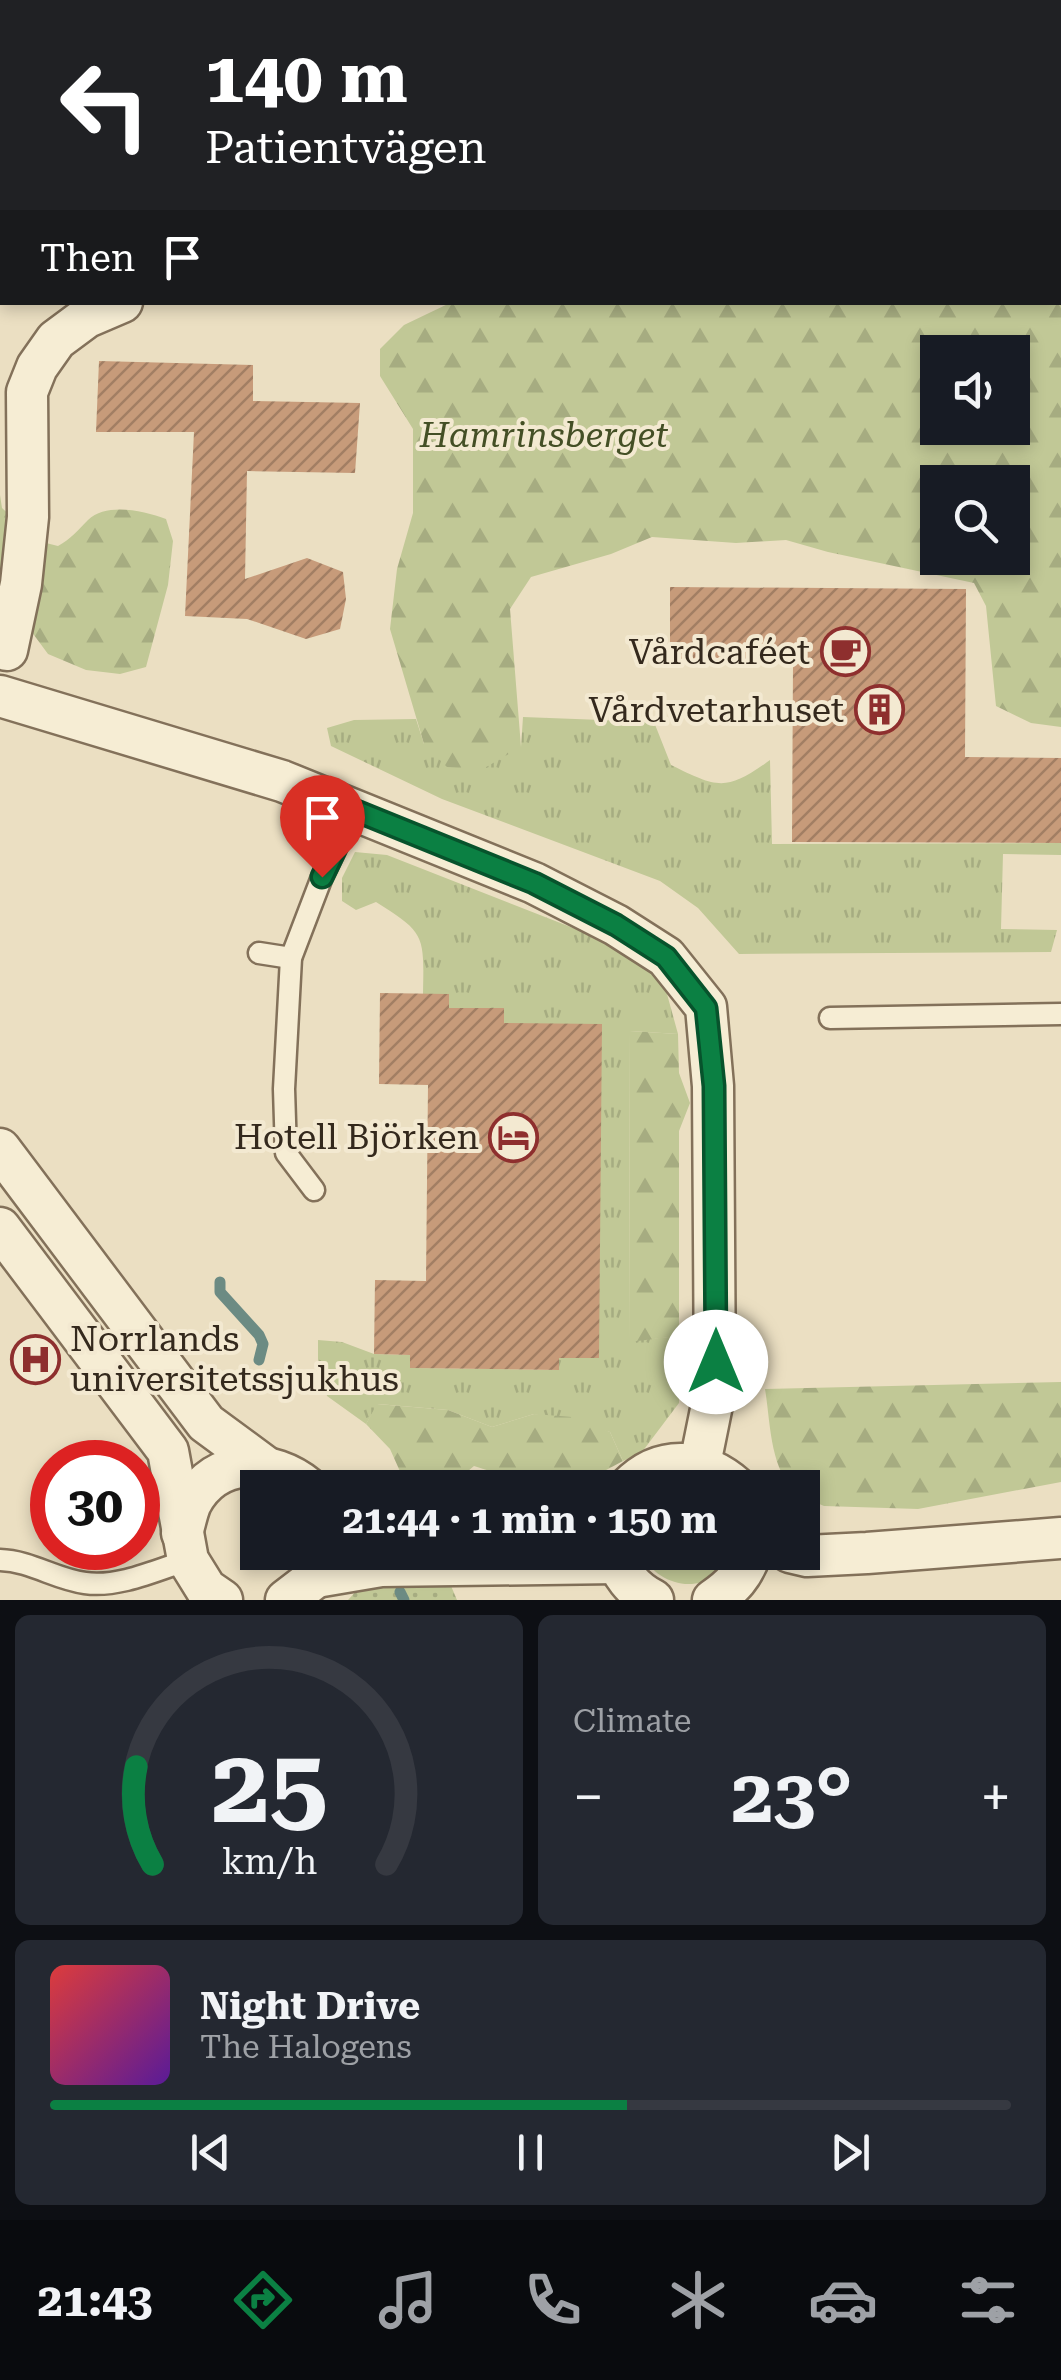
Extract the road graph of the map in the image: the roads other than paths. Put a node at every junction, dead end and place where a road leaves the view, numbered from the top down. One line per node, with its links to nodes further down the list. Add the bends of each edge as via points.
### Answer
1 (114, 305): 2 (street, via 56,340 27,392 28,517)
2 (7, 650)
3 (0, 696): 4 (street, via 282,781)
4 (354, 810): 6 (lane); 12 (street, via 534,883 616,925 666,957 706,1008 714,1086 716,1372)
5 (259, 953): 6 (lane)
6 (292, 958): 10 (lane, via 286,1153)
7 (1061, 1014): 8 (lane)
8 (830, 1018)
9 (0, 1149): 13 (street, via 206,1423)
10 (314, 1190)
11 (0, 1228): 18 (street, via 168,1452)
12 (700, 1464): 15 (street); 16 (street)
13 (263, 1465): 14 (street); 18 (street, via 240,1466 204,1485 190,1504)
14 (280, 1470)
15 (652, 1470)
16 (713, 1470)
17 (1061, 1538): 19 (street)
18 (185, 1547): 20 (lane, via 127,1578 89,1584); 25 (street, via 206,1589)
19 (820, 1555)
20 (0, 1560)
21 (352, 1570): 24 (street)
22 (619, 1570): 26 (street)
23 (745, 1570): 27 (street)
24 (309, 1576)
25 (222, 1600)
26 (653, 1600)
27 (713, 1600)

